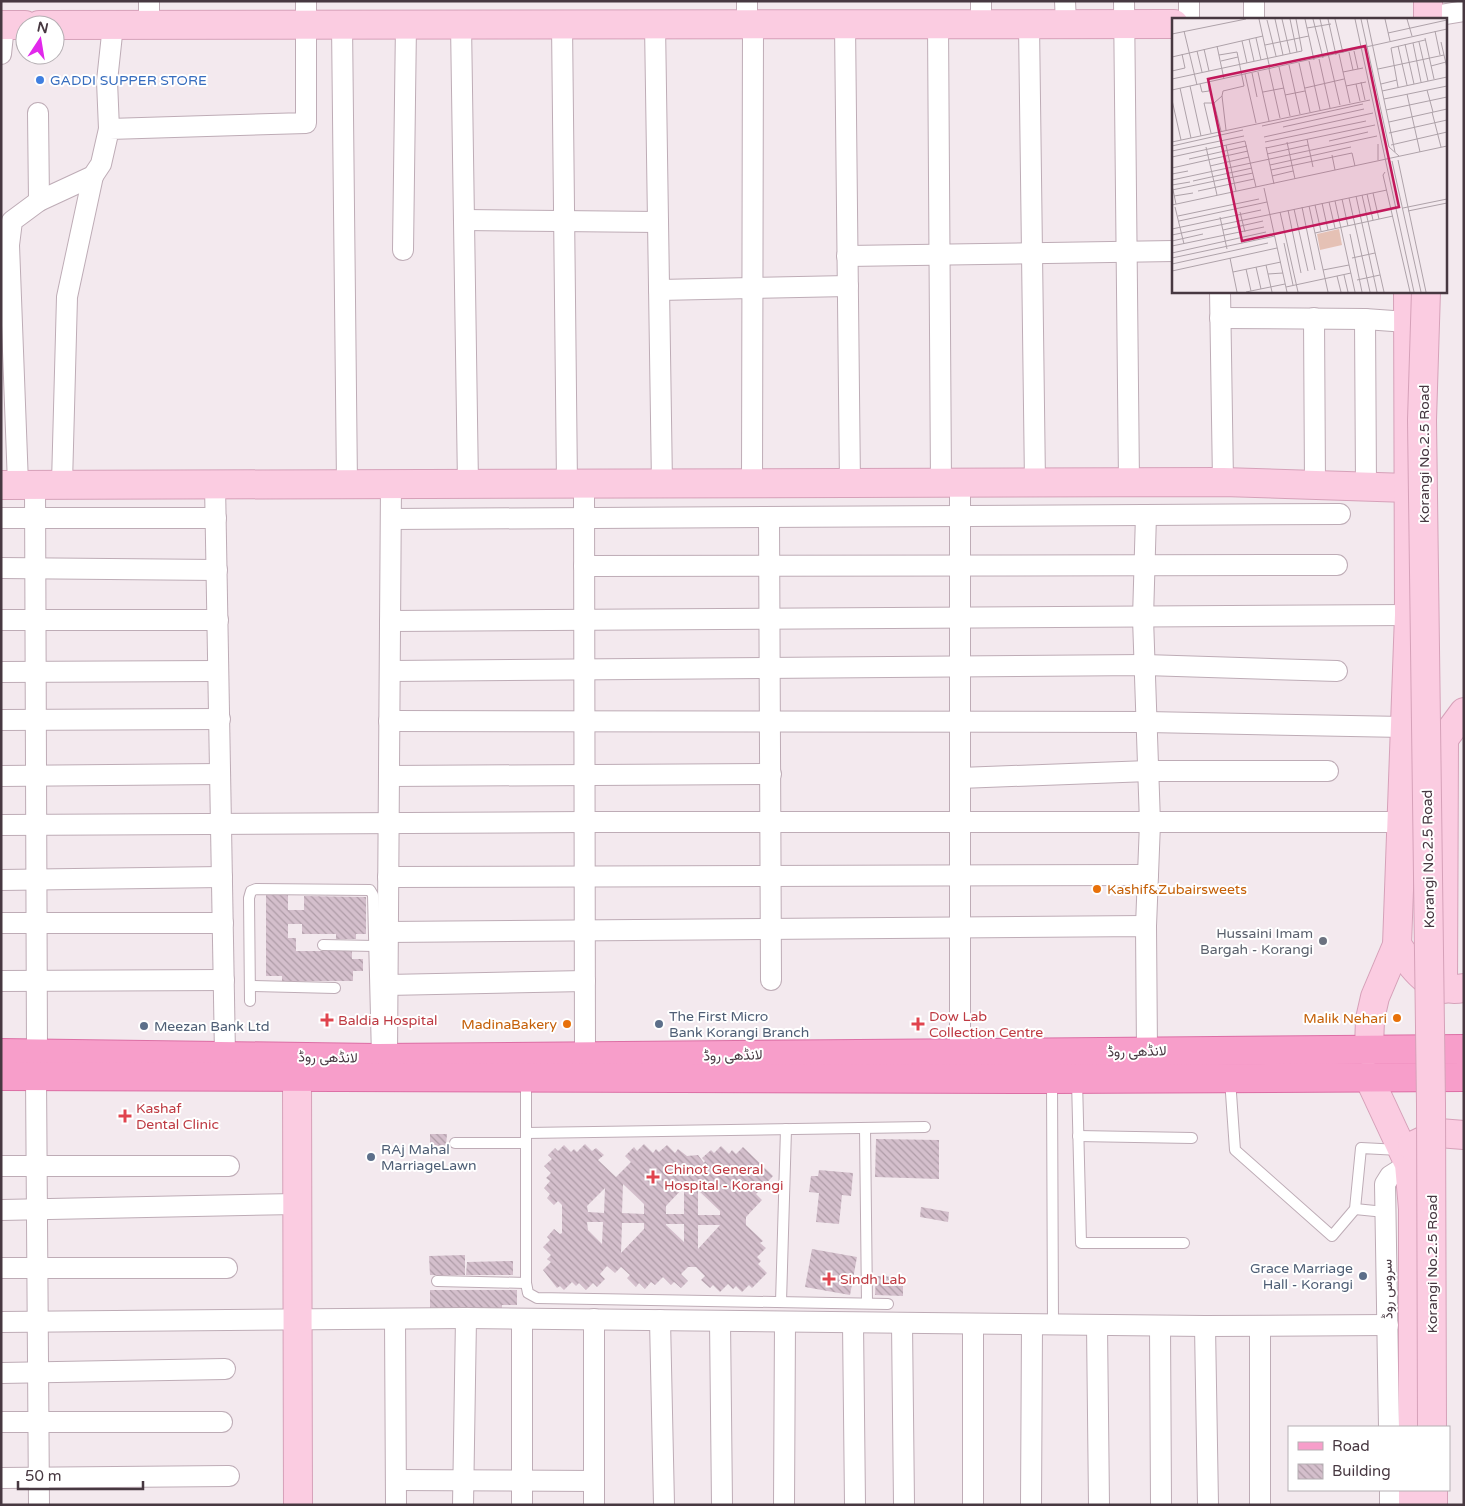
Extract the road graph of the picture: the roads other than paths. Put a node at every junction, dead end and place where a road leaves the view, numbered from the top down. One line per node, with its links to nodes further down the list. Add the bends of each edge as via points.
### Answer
1 (1189, 1): 12 (street)
2 (1254, 1): 13 (street)
3 (1464, 11): 9 (street)
4 (149, 13): 5 (street); 24 (street)
5 (306, 13): 14 (street); 27 (street, via 306,123)
6 (981, 13): 19 (street); 20 (street)
7 (1066, 13): 8 (street); 20 (street)
8 (1124, 13): 21 (street); 36 (street)
9 (1424, 14)
10 (570, 17): 16 (street); 17 (street); 32 (street)
11 (749, 17): 17 (street); 18 (street); 41 (street)
12 (1189, 18)
13 (1254, 18)
14 (342, 24): 15 (street); 56 (street)
15 (406, 24): 16 (street); 34 (street)
16 (461, 24): 31 (street)
17 (654, 24): 33 (street)
18 (845, 24): 19 (street); 39 (street)
19 (938, 24): 38 (street)
20 (1029, 24): 37 (street)
21 (1172, 24)
22 (10, 25): 25 (street)
23 (65, 25): 24 (street)
24 (113, 25): 27 (street, via 107,81)
25 (1, 54)
26 (38, 114): 29 (street)
27 (109, 129): 28 (street, via 101,164)
28 (93, 176): 29 (street); 52 (street, via 67,297)
29 (39, 201): 30 (street)
30 (7, 220): 54 (street)
31 (464, 220): 32 (street); 58 (street)
32 (564, 222): 33 (street); 59 (street)
33 (658, 222): 42 (street)
34 (403, 250)
35 (1172, 251): 36 (street)
36 (1127, 252): 37 (street); 50 (street)
37 (1032, 254): 38 (street); 53 (street)
38 (940, 255): 39 (street); 63 (street)
39 (847, 256): 40 (street)
40 (848, 286): 41 (street); 62 (street)
41 (752, 288): 42 (street); 61 (street)
42 (659, 290): 60 (street)
43 (1220, 292): 46 (street)
44 (1408, 292): 49 (street)
45 (1426, 292): 229 (street, Korangi No.2.5 Road, bridge, via 1422,420)
46 (1220, 318): 47 (street); 51 (street)
47 (1314, 318): 48 (street); 64 (street)
48 (1365, 319): 49 (street); 65 (street)
49 (1407, 322): 66 (street)
50 (1129, 482): 51 (street); 53 (street)
51 (1223, 482): 64 (street)
52 (62, 483): 54 (street); 55 (street)
53 (1035, 483): 63 (street)
54 (18, 484): 69 (street)
55 (215, 484): 56 (street); 73 (street)
56 (347, 484): 57 (street)
57 (391, 484): 58 (street); 75 (street)
58 (468, 484): 59 (street)
59 (576, 484): 60 (street); 74 (street)
60 (662, 484): 61 (street)
61 (752, 484): 62 (street)
62 (850, 484): 63 (street)
63 (951, 484): 71 (street)
64 (1315, 485): 65 (street)
65 (1366, 486): 66 (street)
66 (1408, 488): 84 (street)
67 (1340, 514): 68 (street)
68 (1146, 515): 71 (street); 76 (street)
69 (36, 516): 72 (street); 73 (street); 82 (street)
70 (769, 516): 71 (street); 74 (street); 79 (street)
71 (960, 516): 80 (street)
72 (1, 518)
73 (216, 518): 83 (street)
74 (584, 518): 75 (street); 78 (street)
75 (391, 519): 92 (street)
76 (1144, 564): 77 (street); 80 (street); 85 (street)
77 (1337, 565)
78 (584, 566): 79 (street); 90 (street)
79 (769, 566): 80 (street); 91 (street)
80 (960, 566): 86 (street)
81 (1, 568): 82 (street)
82 (36, 568): 83 (street); 88 (street)
83 (217, 570): 89 (street)
84 (1408, 615): 85 (street); 111 (street)
85 (1143, 618): 86 (street); 93 (street)
86 (960, 619): 91 (street); 94 (street)
87 (1, 620): 88 (street)
88 (36, 620): 89 (street); 97 (street)
89 (218, 620): 98 (street)
90 (584, 620): 91 (street); 92 (street); 96 (street)
91 (770, 620): 95 (street)
92 (390, 621): 99 (street)
93 (1145, 665): 94 (street); 100 (street); 110 (street)
94 (960, 667): 95 (street); 109 (street)
95 (771, 668): 96 (street); 108 (street)
96 (584, 670): 99 (street); 107 (street)
97 (36, 671): 98 (street); 101 (street); 105 (street)
98 (218, 671): 103 (street)
99 (390, 671): 106 (street)
100 (1337, 671)
101 (1, 672)
102 (1464, 712): 156 (street, via 1444,739)
103 (220, 719): 105 (street); 114 (street)
104 (1, 720): 105 (street)
105 (37, 720): 118 (street)
106 (390, 722): 107 (street); 119 (street)
107 (584, 722): 108 (street); 116 (street)
108 (772, 722): 109 (street); 115 (street)
109 (960, 722): 110 (street); 120 (street)
110 (1147, 722): 111 (street); 112 (street)
111 (1404, 727): 122 (street)
112 (1149, 771): 113 (street); 120 (street); 125 (street)
113 (1328, 771)
114 (220, 774): 118 (street); 129 (street)
115 (771, 774): 116 (street); 124 (street)
116 (584, 775): 119 (street); 121 (street)
117 (1, 776): 118 (street)
118 (37, 776): 128 (street)
119 (389, 776): 123 (street)
120 (960, 778): 126 (street)
121 (585, 822): 123 (street); 124 (street); 134 (street)
122 (1401, 822): 125 (street); 147 (street)
123 (388, 823): 129 (street); 133 (street)
124 (771, 823): 126 (street); 135 (street)
125 (1150, 823): 126 (street); 130 (street)
126 (960, 824): 131 (street)
127 (1, 825): 128 (street)
128 (37, 825): 129 (street); 137 (street)
129 (221, 825): 132 (street)
130 (1148, 875): 131 (street); 141 (street)
131 (960, 876): 135 (street); 142 (street)
132 (222, 877): 137 (street); 140 (street)
133 (388, 877): 134 (street); 145 (street)
134 (585, 877): 135 (street); 144 (street)
135 (771, 877): 143 (street)
136 (1, 880): 137 (street)
137 (37, 880): 139 (street)
138 (1, 923): 139 (street)
139 (38, 923): 140 (street); 151 (street)
140 (223, 923): 148 (street)
141 (1146, 926): 142 (street); 161 (street)
142 (960, 928): 143 (street); 163 (street)
143 (771, 929): 144 (street); 149 (street)
144 (585, 930): 145 (street); 152 (street)
145 (381, 939): 146 (lane); 153 (street); 154 (lane, via 370,890 256,888 249,898); 158 (lane)
146 (323, 945)
147 (1397, 945): 156 (street, via 1422,978 1434,986); 159 (street, via 1375,997)
148 (224, 980): 151 (street); 164 (street)
149 (771, 980)
150 (1, 981): 151 (street)
151 (37, 981): 167 (street)
152 (585, 981): 153 (street); 165 (street)
153 (388, 985): 158 (street)
154 (250, 986): 155 (lane); 157 (lane)
155 (335, 988)
156 (1453, 988)
157 (250, 1001)
158 (382, 1021): 166 (street)
159 (1369, 1048): 160 (main road, لانڈھی روڈ); 161 (main road, لانڈھی روڈ)
160 (1464, 1049)
161 (1147, 1052): 163 (main road, لانڈھی روڈ)
162 (1, 1053): 167 (main road, لانڈھی روڈ)
163 (960, 1053): 165 (main road, لانڈھی روڈ)
164 (225, 1055): 166 (main road, لانڈھی روڈ); 167 (main road, لانڈھی روڈ)
165 (585, 1056): 168 (main road, لانڈھی روڈ)
166 (382, 1058): 168 (main road, لانڈھی روڈ)
167 (37, 1064): 169 (main road, لانڈھی روڈ); 171 (main road, لانڈھی روڈ); 185 (street)
168 (526, 1067): 171 (main road, لانڈھی روڈ); 174 (main road, لانڈھی روڈ); 180 (lane)
169 (1, 1076)
170 (1368, 1076): 172 (main road, لانڈھی روڈ); 173 (main road, لانڈھی روڈ); 183 (street)
171 (296, 1077): 187 (street)
172 (1464, 1077)
173 (1230, 1078): 174 (main road, لانڈھی روڈ); 188 (lane, via 1235,1150 1332,1236)
174 (1064, 1079): 178 (lane); 215 (lane)
175 (925, 1127): 176 (lane)
176 (865, 1128): 177 (lane); 199 (lane)
177 (786, 1129): 180 (lane); 198 (lane)
178 (1078, 1136): 181 (lane); 192 (lane, via 1081,1243)
179 (1464, 1136): 183 (street, via 1454,1132 1439,1133)
180 (526, 1138): 182 (lane); 197 (lane)
181 (1192, 1138)
182 (455, 1143)
183 (1406, 1158): 188 (lane, via 1361,1148); 191 (street, سروس روڈ, via 1385,1184); 228 (street, via 1413,1209)
184 (1, 1166): 185 (street)
185 (36, 1166): 186 (street); 190 (street)
186 (229, 1166)
187 (296, 1204): 190 (street); 204 (street)
188 (1355, 1209): 191 (lane)
189 (1, 1210): 190 (street)
190 (36, 1210): 193 (street)
191 (1385, 1212): 217 (street, سروس روڈ)
192 (1184, 1243)
193 (38, 1267): 194 (street); 195 (street); 209 (street)
194 (1, 1268)
195 (227, 1268)
196 (437, 1281): 197 (lane)
197 (526, 1283): 198 (lane, via 528,1293 537,1298)
198 (781, 1302): 199 (lane)
199 (866, 1303): 200 (lane)
200 (888, 1304)
201 (466, 1318): 202 (street); 203 (street); 234 (street)
202 (395, 1319): 204 (street); 233 (street)
203 (522, 1319): 205 (street); 236 (street)
204 (296, 1320): 209 (street); 241 (street)
205 (594, 1320): 206 (street); 235 (street)
206 (660, 1320): 207 (street); 246 (street)
207 (720, 1321): 210 (street); 247 (street)
208 (1, 1322): 209 (street)
209 (38, 1322): 222 (street)
210 (785, 1322): 211 (street); 248 (street)
211 (853, 1323): 212 (street); 249 (street)
212 (902, 1324): 213 (street); 250 (street)
213 (974, 1324): 214 (street); 251 (street)
214 (1032, 1325): 215 (street); 252 (street)
215 (1053, 1325): 216 (street)
216 (1097, 1325): 218 (street); 253 (street)
217 (1388, 1325): 220 (street); 227 (street, سروس روڈ)
218 (1160, 1326): 219 (street); 254 (street)
219 (1205, 1326): 220 (street); 255 (street)
220 (1260, 1327): 256 (street)
221 (225, 1369): 222 (street)
222 (39, 1373): 223 (street); 225 (street)
223 (1, 1374)
224 (1, 1422): 225 (street)
225 (39, 1422): 226 (street); 232 (street)
226 (222, 1422)
227 (1389, 1426)
228 (1413, 1426)
229 (1432, 1426)
230 (229, 1476): 232 (street)
231 (1, 1478): 232 (street)
232 (39, 1478): 240 (street)
233 (396, 1480): 234 (street); 242 (street)
234 (463, 1481): 236 (street); 243 (street)
235 (594, 1481): 236 (street); 245 (street)
236 (522, 1482): 244 (street)
237 (1390, 1491): 257 (street)
238 (1413, 1491): 258 (street)
239 (1432, 1491): 259 (street)
240 (39, 1505)
241 (298, 1505)
242 (396, 1505)
243 (463, 1505)
244 (522, 1505)
245 (594, 1505)
246 (664, 1505)
247 (722, 1505)
248 (784, 1505)
249 (855, 1505)
250 (904, 1505)
251 (973, 1505)
252 (1031, 1505)
253 (1099, 1505)
254 (1161, 1505)
255 (1208, 1505)
256 (1260, 1505)
257 (1390, 1505)
258 (1413, 1505)
259 (1433, 1505)

